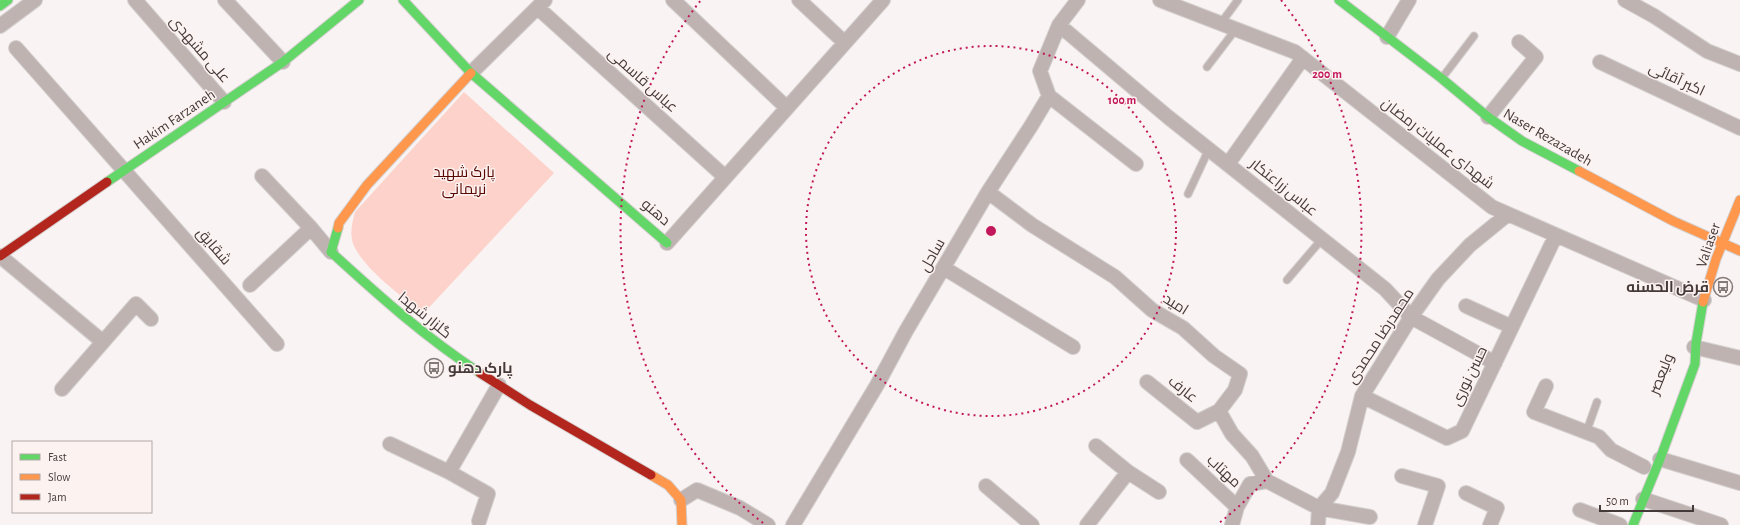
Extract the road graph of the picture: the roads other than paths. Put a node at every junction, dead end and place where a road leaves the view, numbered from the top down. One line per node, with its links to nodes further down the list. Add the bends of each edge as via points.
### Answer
1 (8, 0): 17 (main road)
2 (35, 0): 19 (street)
3 (135, 0): 35 (street, علی مشهدی)
4 (225, 0): 28 (street)
5 (359, 0): 28 (main road, Hakim Farzaneh)
6 (403, 0): 32 (main road, دهنو)
7 (673, 0): 36 (street)
8 (799, 0): 25 (street)
9 (883, 0): 25 (street, دهنو)
10 (1078, 0): 20 (street)
11 (1160, 0): 18 (street, شهدای عملیات رمضان)
12 (1238, 0): 18 (lane)
13 (1339, 0): 23 (main road, Naser Rezazadeh)
14 (1409, 0): 23 (street)
15 (1626, 0): 30 (street, via 1706,51)
16 (542, 4): 32 (street); 44 (street, عباس قاسمی)
17 (0, 6)
18 (1221, 23): 21 (street, شهدای عملیات رمضان)
19 (0, 26)
20 (1059, 26): 34 (street, via 1040,71); 39 (street, عباس زراعتکار)
21 (1236, 29): 27 (street, شهدای عملیات رمضان, via 1295,52); 31 (lane)
22 (1474, 36): 33 (lane)
23 (1387, 37): 33 (main road, Naser Rezazadeh)
24 (1519, 42): 37 (street, via 1536,57)
25 (845, 43): 36 (street, دهنو)
26 (16, 48): 42 (street, شقایق)
27 (1303, 58): 41 (street); 48 (street, شهدای عملیات رمضان, via 1492,207)
28 (283, 62): 35 (main road, Hakim Farzaneh)
29 (1600, 62): 38 (street, اکبر آقائی)
30 (1740, 64)
31 (1207, 67)
32 (471, 73): 52 (main road, دهنو); 55 (main road, via 367,185 339,223)
33 (1442, 78): 37 (main road, Naser Rezazadeh)
34 (1049, 96): 40 (street); 45 (street, ساحل)
35 (224, 102): 42 (main road, Hakim Farzaneh)
36 (787, 108): 44 (street, دهنو)
37 (1488, 118): 53 (main road, Naser Rezazadeh, via 1522,141 1673,221)
38 (1740, 128)
39 (1209, 149): 41 (street, عباس زراعتکار); 46 (lane)
40 (1136, 164)
41 (1228, 164): 51 (street, عباس زراعتکار)
42 (124, 170): 56 (main road, Hakim Farzaneh); 66 (street, شقایق)
43 (262, 176): 49 (street)
44 (725, 177): 52 (street, دهنو)
45 (988, 192): 57 (street, ساحل); 77 (street, امید, via 1032,225 1115,277 1152,310 1183,328 1214,356 1240,374 1235,390)
46 (1188, 194)
47 (1740, 200): 53 (main road, Valiaser)
48 (1508, 214): 50 (street, شهدای عملیات رمضان); 62 (street, محمدرضا محمدی, via 1470,245 1438,278)
49 (311, 228): 55 (street); 59 (street)
50 (1556, 235): 60 (street, شهدای عملیات رمضان); 64 (street, حسن نوری)
51 (1322, 239): 58 (lane); 62 (street, عباس زراعتکار, via 1384,289)
52 (667, 243)
53 (1722, 243): 54 (main road, Naser Rezazadeh); 60 (main road, Valiaser)
54 (1740, 251)
55 (331, 252): 72 (main road, گلزار شهدا, via 452,356)
56 (0, 256): 65 (street)
57 (944, 268): 67 (street); 101 (street, ساحل)
58 (1287, 280)
59 (250, 285)
60 (1704, 300): 68 (main road, Valiaser)
61 (1466, 306): 64 (street)
62 (1411, 317): 70 (street, عباس زراعتکار); 75 (street, محمدرضا محمدی)
63 (151, 319): 65 (street, via 136,304)
64 (1512, 327): 70 (street, حسن نوری)
65 (103, 342): 74 (street)
66 (277, 344)
67 (1073, 348)
68 (1692, 350): 69 (street); 82 (main road, ولیعصر, via 1695,364)
69 (1740, 358)
70 (1495, 363): 75 (street, حسن نوری, via 1462,431 1446,438)
71 (1146, 382): 77 (street, عارف, via 1197,422)
72 (499, 385): 83 (street); 92 (main road, گلزار شهدا, via 668,486)
73 (1546, 386): 78 (street, via 1534,412)
74 (62, 389)
75 (1362, 396): 94 (street, محمدرضا محمدی, via 1348,452 1332,493)
76 (1597, 402): 78 (lane)
77 (1219, 411): 86 (street, via 1232,434 1252,456)
78 (1586, 433): 82 (street, via 1599,437 1611,450)
79 (390, 444): 83 (street)
80 (1096, 446): 84 (street)
81 (1187, 460): 93 (street, مهتاب)
82 (1648, 465): 87 (street); 91 (main road, ولیعصر)
83 (449, 472): 97 (street, via 488,494)
84 (1128, 472): 89 (street); 103 (street)
85 (1402, 476): 106 (street, via 1438,486)
86 (1267, 481): 93 (street, via 1250,484); 94 (street)
87 (1740, 483)
88 (986, 486): 102 (street)
89 (1159, 492)
90 (1466, 493): 107 (street, via 1497,508)
91 (1643, 499): 108 (main road, ولیعصر); 109 (street)
92 (681, 500): 99 (main road); 100 (street, via 697,490 740,508)
93 (1237, 508): 104 (street)
94 (1319, 508): 96 (street); 105 (street)
95 (1580, 510): 98 (street)
96 (1370, 517)
97 (479, 521)
98 (1622, 521)
99 (682, 525)
100 (768, 525)
101 (793, 525)
102 (1032, 525)
103 (1087, 525)
104 (1232, 525)
105 (1318, 525)
106 (1425, 525)
107 (1490, 525)
108 (1632, 525)
109 (1720, 525)

